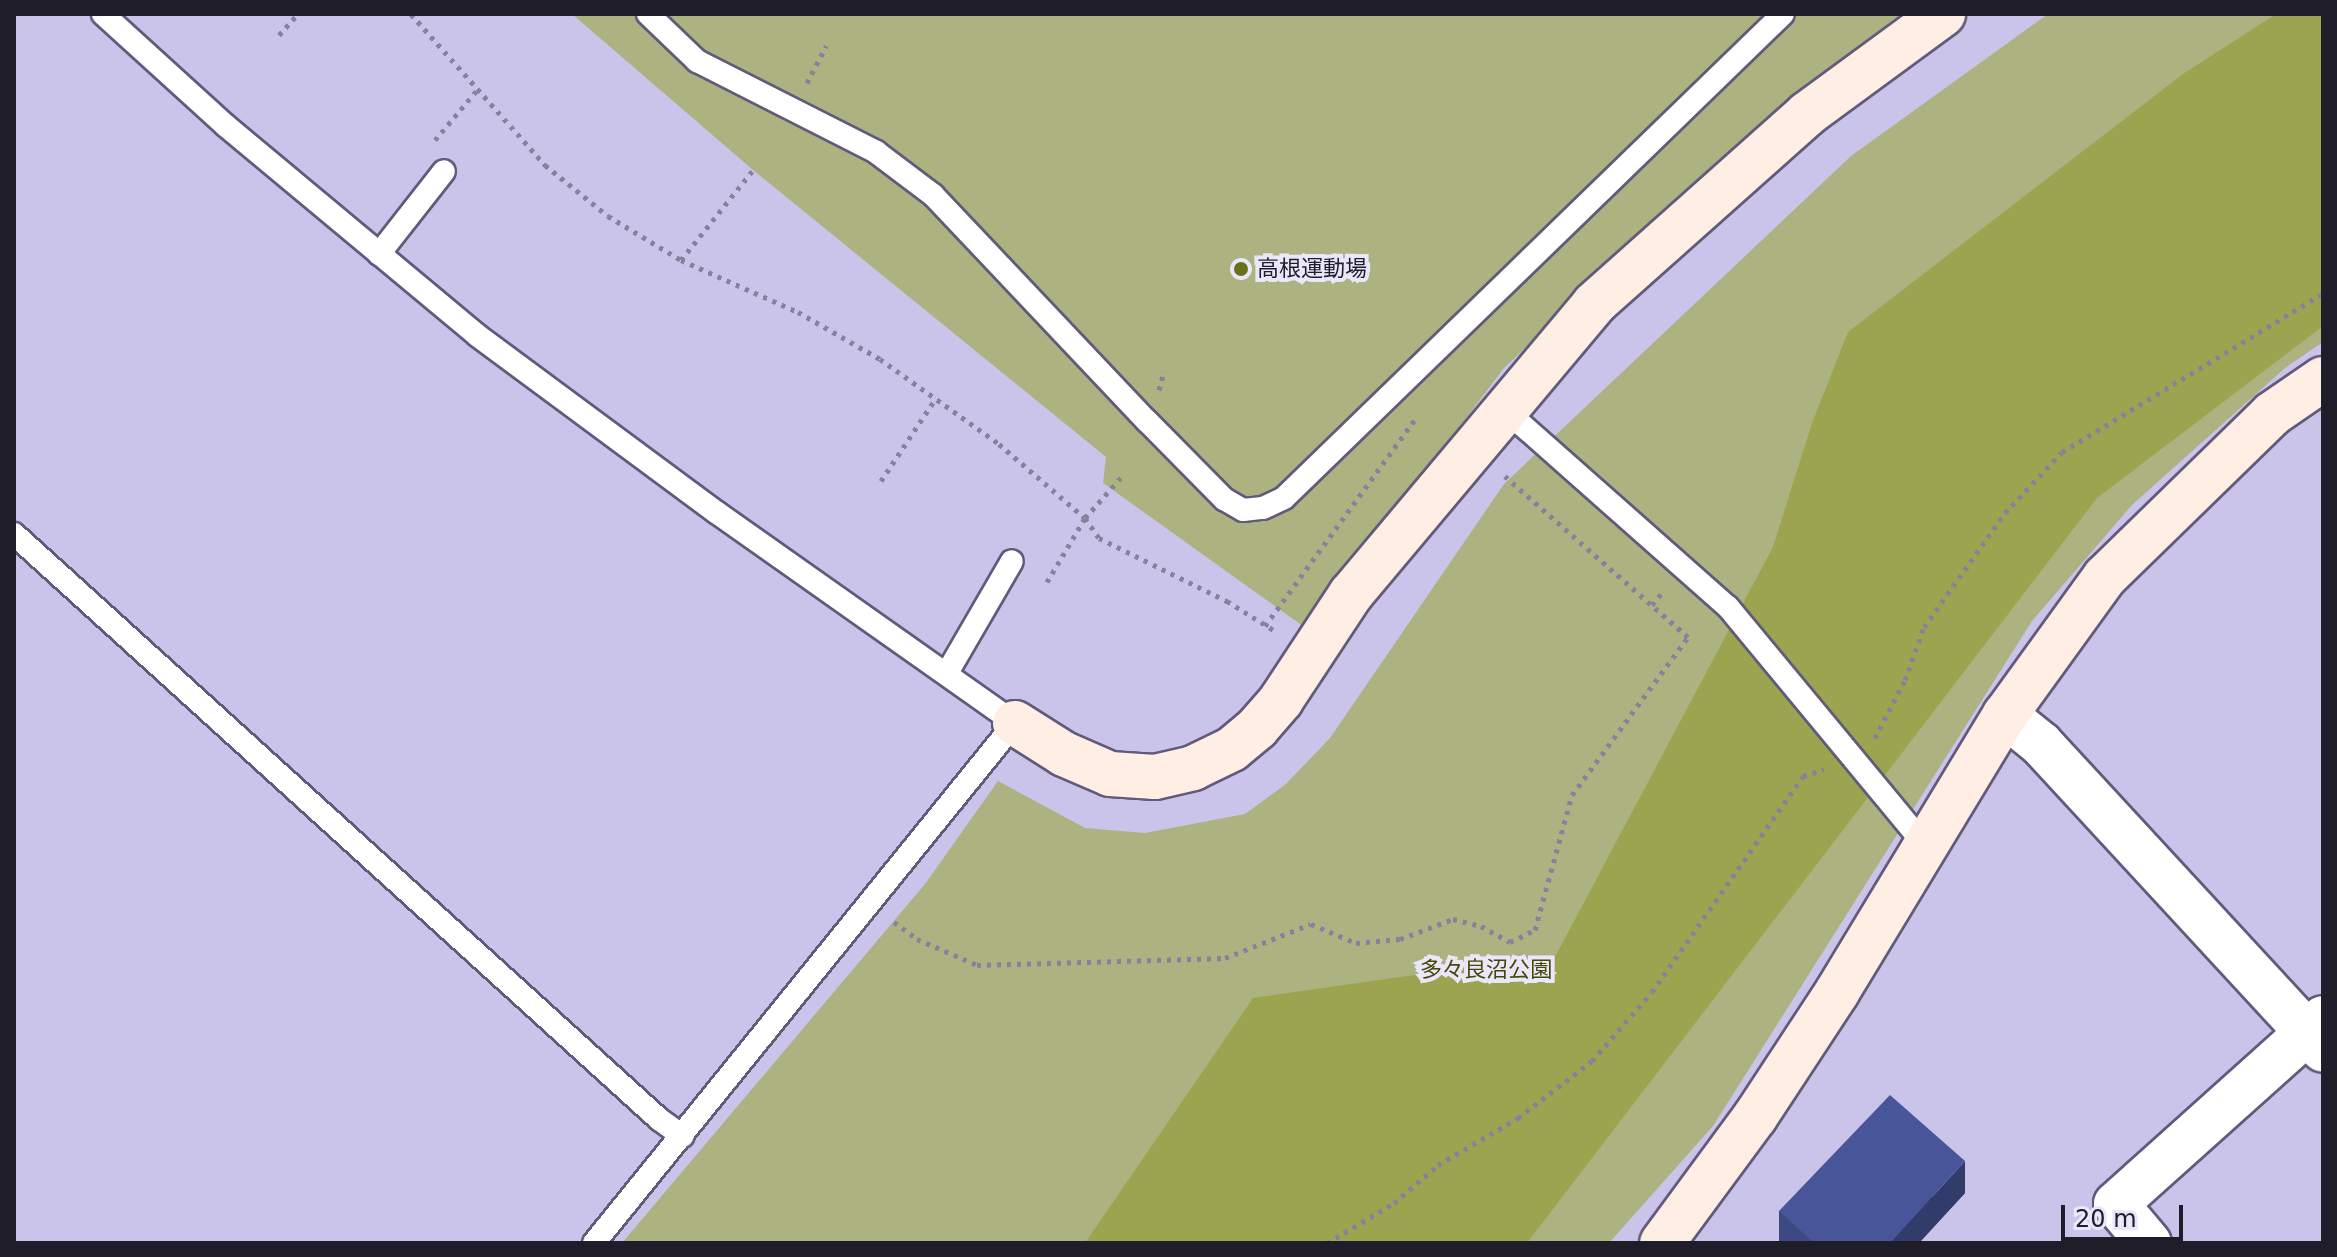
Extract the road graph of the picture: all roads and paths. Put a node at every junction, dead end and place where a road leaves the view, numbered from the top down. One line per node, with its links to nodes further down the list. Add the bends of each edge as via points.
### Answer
1 (103, 14): 14 (lane)
2 (298, 14): 7 (path)
3 (411, 14): 10 (path)
4 (648, 14): 17 (lane, via 697,61 876,152 933,195 1224,499 1243,510 1284,498)
5 (1783, 14): 17 (lane)
6 (1943, 14): 19 (street, via 1807,114 1628,273 1594,304)
7 (279, 35)
8 (826, 46): 9 (path)
9 (807, 84)
10 (478, 89): 11 (path); 15 (path, via 545,165 608,216)
11 (432, 143)
12 (753, 170): 15 (path)
13 (444, 171): 14 (lane)
14 (379, 254): 29 (lane, via 503,355)
15 (681, 260): 18 (path, via 798,312)
16 (2323, 379): 30 (street, via 2272,414 2105,577)
17 (1405, 381): 27 (path, via 1429,400)
18 (936, 398): 22 (path); 23 (path)
19 (1504, 409): 31 (street, via 1351,594 1281,700 1232,749 1193,768 1155,777 1110,774 1064,754); 32 (lane, via 1728,607)
20 (1501, 472): 33 (path, via 1688,637 1572,795 1535,930 1510,942 1453,919 1400,939 1356,943 1311,924 1225,958 977,965 917,939)
21 (1125, 473): 23 (path)
22 (881, 481)
23 (1085, 518): 26 (path); 27 (path, via 1099,538 1227,601)
24 (14, 534): 35 (lane)
25 (1012, 561): 29 (lane)
26 (1047, 582)
27 (1265, 626): 28 (path)
28 (1286, 638)
29 (947, 673): 31 (lane)
30 (2005, 715): 32 (street); 34 (street, via 2041,744)
31 (1015, 723): 33 (lane)
32 (1926, 846): 37 (street, via 1755,1117)
33 (871, 905): 35 (lane)
34 (2317, 1033): 38 (street, via 2116,1204)
35 (682, 1136): 36 (lane)
36 (594, 1243)
37 (1662, 1243)
38 (2149, 1243)

